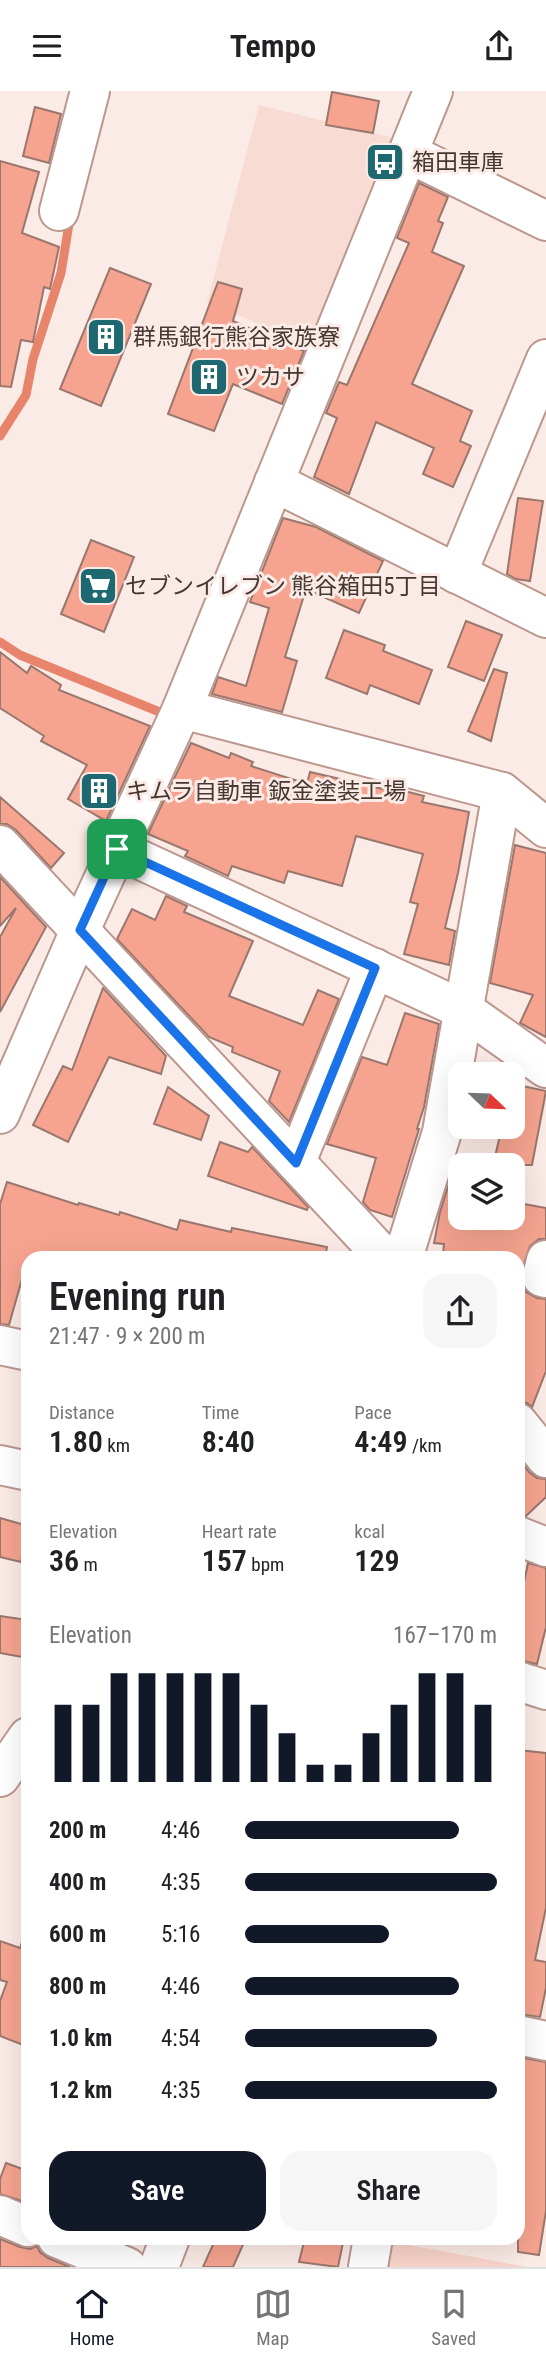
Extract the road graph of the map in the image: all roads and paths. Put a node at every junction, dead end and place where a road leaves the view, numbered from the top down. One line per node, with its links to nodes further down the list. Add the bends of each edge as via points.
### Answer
1 (90, 91): 4 (street)
2 (433, 91): 3 (street)
3 (408, 153): 5 (street); 7 (street)
4 (60, 211)
5 (546, 221)
6 (546, 359): 8 (street)
7 (275, 482): 8 (street); 10 (street)
8 (457, 574): 9 (street)
9 (546, 618)
10 (182, 709): 11 (street); 14 (street)
11 (502, 792): 12 (street); 17 (street)
12 (546, 828)
13 (0, 845): 15 (street)
14 (117, 849): 15 (street); 16 (street)
15 (80, 930): 19 (street); 20 (street)
16 (375, 968): 17 (street); 20 (street)
17 (464, 1010): 18 (street); 22 (street, via 442,1132)
18 (546, 1068)
19 (0, 1114)
20 (296, 1163): 21 (street)
21 (379, 1251)
22 (405, 1251)
23 (546, 1260): 24 (street, via 542,1277)
24 (546, 1278)
25 (0, 1345): 26 (street)
26 (21, 1350)
27 (525, 1432): 28 (street)
28 (546, 1458)
29 (0, 1465): 30 (street)
30 (21, 1470)
31 (525, 1538): 32 (street)
32 (546, 1546)
33 (525, 1683): 34 (street)
34 (546, 1690)
35 (21, 1747): 36 (street)
36 (0, 1777)
37 (525, 2036): 38 (street)
38 (546, 2041)
39 (0, 2215): 40 (street)
40 (21, 2224)
41 (74, 2245): 44 (street)
42 (167, 2245): 45 (street)
43 (372, 2245): 46 (street)
44 (127, 2267)
45 (159, 2267)
46 (368, 2267)

